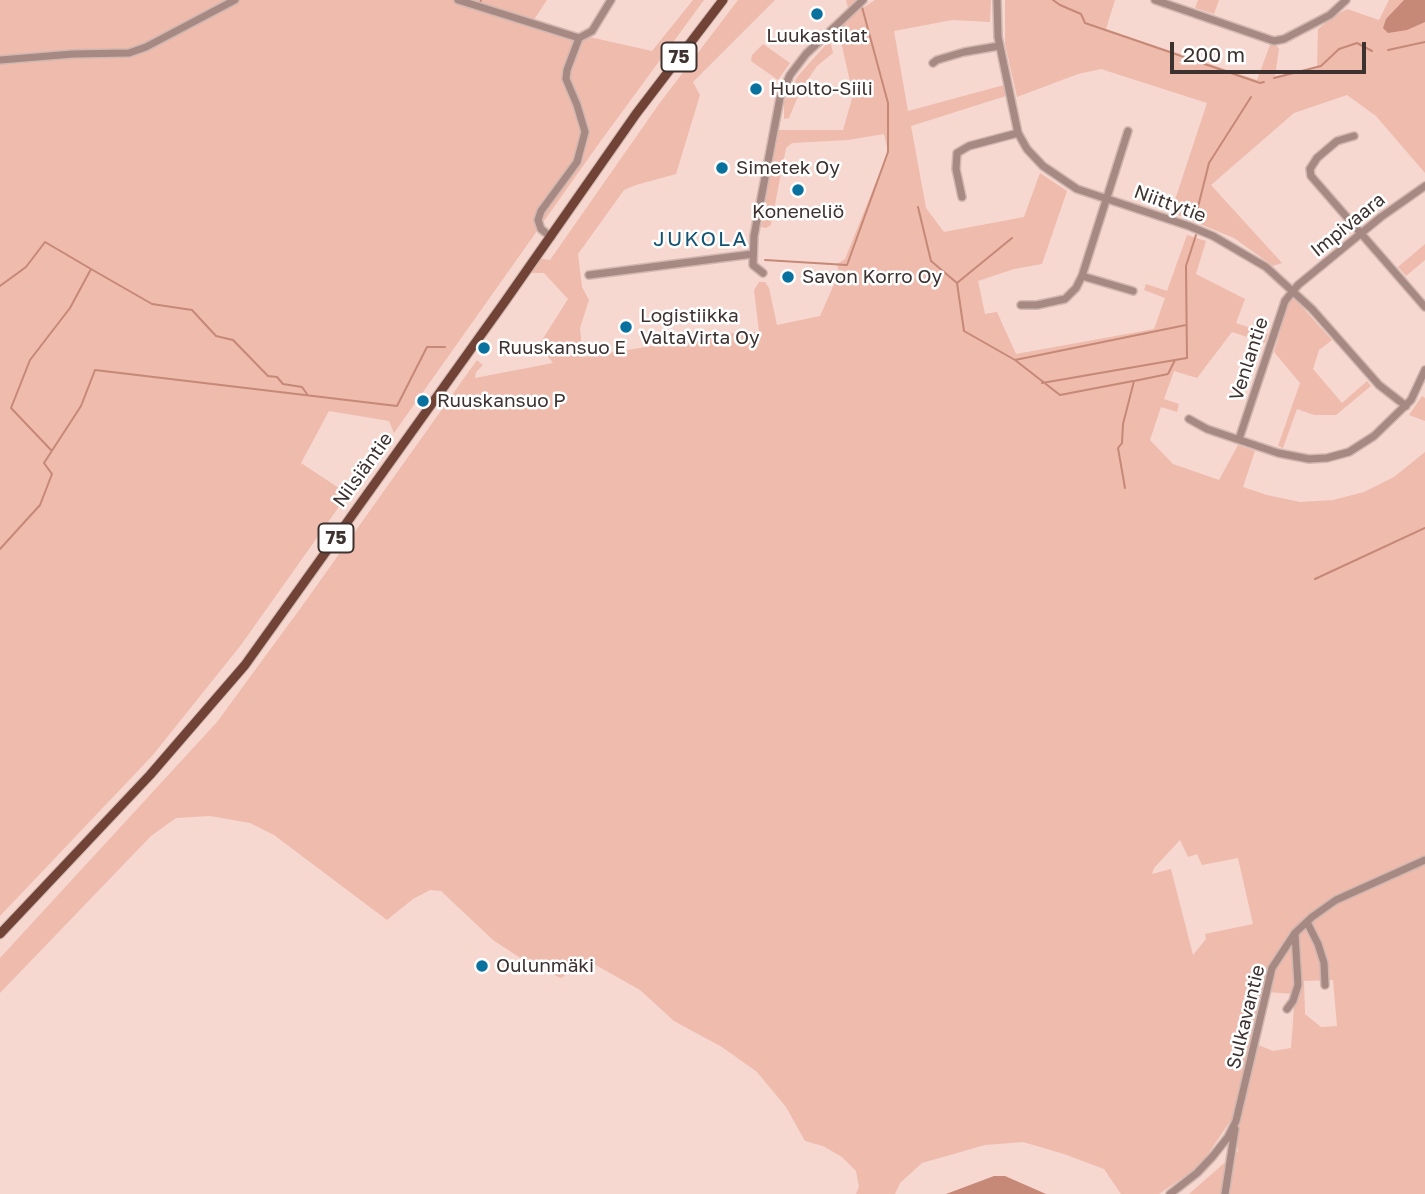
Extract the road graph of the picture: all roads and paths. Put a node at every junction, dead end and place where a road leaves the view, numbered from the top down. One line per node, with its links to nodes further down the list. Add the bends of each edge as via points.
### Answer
1 (235, 0): 11 (street, via 129,53)
2 (458, 0): 9 (street)
3 (611, 0): 9 (street, via 592,31)
4 (723, 0): 20 (main road, Nilsiäntie / 75)
5 (863, 0): 21 (street, via 790,75 780,98)
6 (997, 0): 10 (street, Niittytie)
7 (1155, 0): 8 (street, via 1274,41 1330,15)
8 (1346, 0)
9 (579, 38): 20 (street, via 566,79 585,132 578,162 538,220)
10 (999, 46): 12 (street); 14 (street, Niittytie)
11 (0, 60)
12 (933, 63)
13 (1129, 131): 18 (street)
14 (1018, 133): 17 (street, via 957,153); 18 (street, Niittytie, via 1042,166 1057,177)
15 (1354, 135): 19 (street, via 1337,141 1310,169 1316,184)
16 (1425, 186): 19 (street, Impivaara)
17 (962, 197)
18 (1107, 198): 24 (street); 26 (street, Niittytie, via 1213,236 1266,267)
19 (1362, 233): 26 (street, Impivaara); 28 (street)
20 (551, 237): 36 (main road, Nilsiäntie / 75, via 245,665 150,775)
21 (752, 254): 22 (street, via 753,265); 23 (street)
22 (762, 274)
23 (589, 275)
24 (1082, 276): 25 (street); 27 (street, via 1065,299)
25 (1133, 291)
26 (1293, 291): 30 (street, Niittytie, via 1379,385); 32 (street, Venlantie, via 1284,301)
27 (1021, 305)
28 (1425, 307)
29 (1425, 370): 30 (street)
30 (1406, 406): 32 (street, via 1374,436 1349,452 1327,458 1293,456)
31 (1189, 419): 32 (street)
32 (1240, 439)
33 (1425, 860): 34 (street, Sulkavantie, via 1336,900)
34 (1307, 922): 35 (street, Sulkavantie); 37 (street, via 1324,964)
35 (1295, 933): 38 (street, via 1298,985); 39 (street, Sulkavantie, via 1272,968)
36 (0, 934)
37 (1325, 985)
38 (1287, 1009)
39 (1236, 1121): 40 (street, Sulkavantie, via 1213,1156); 41 (street)
40 (1170, 1194)
41 (1225, 1194)

